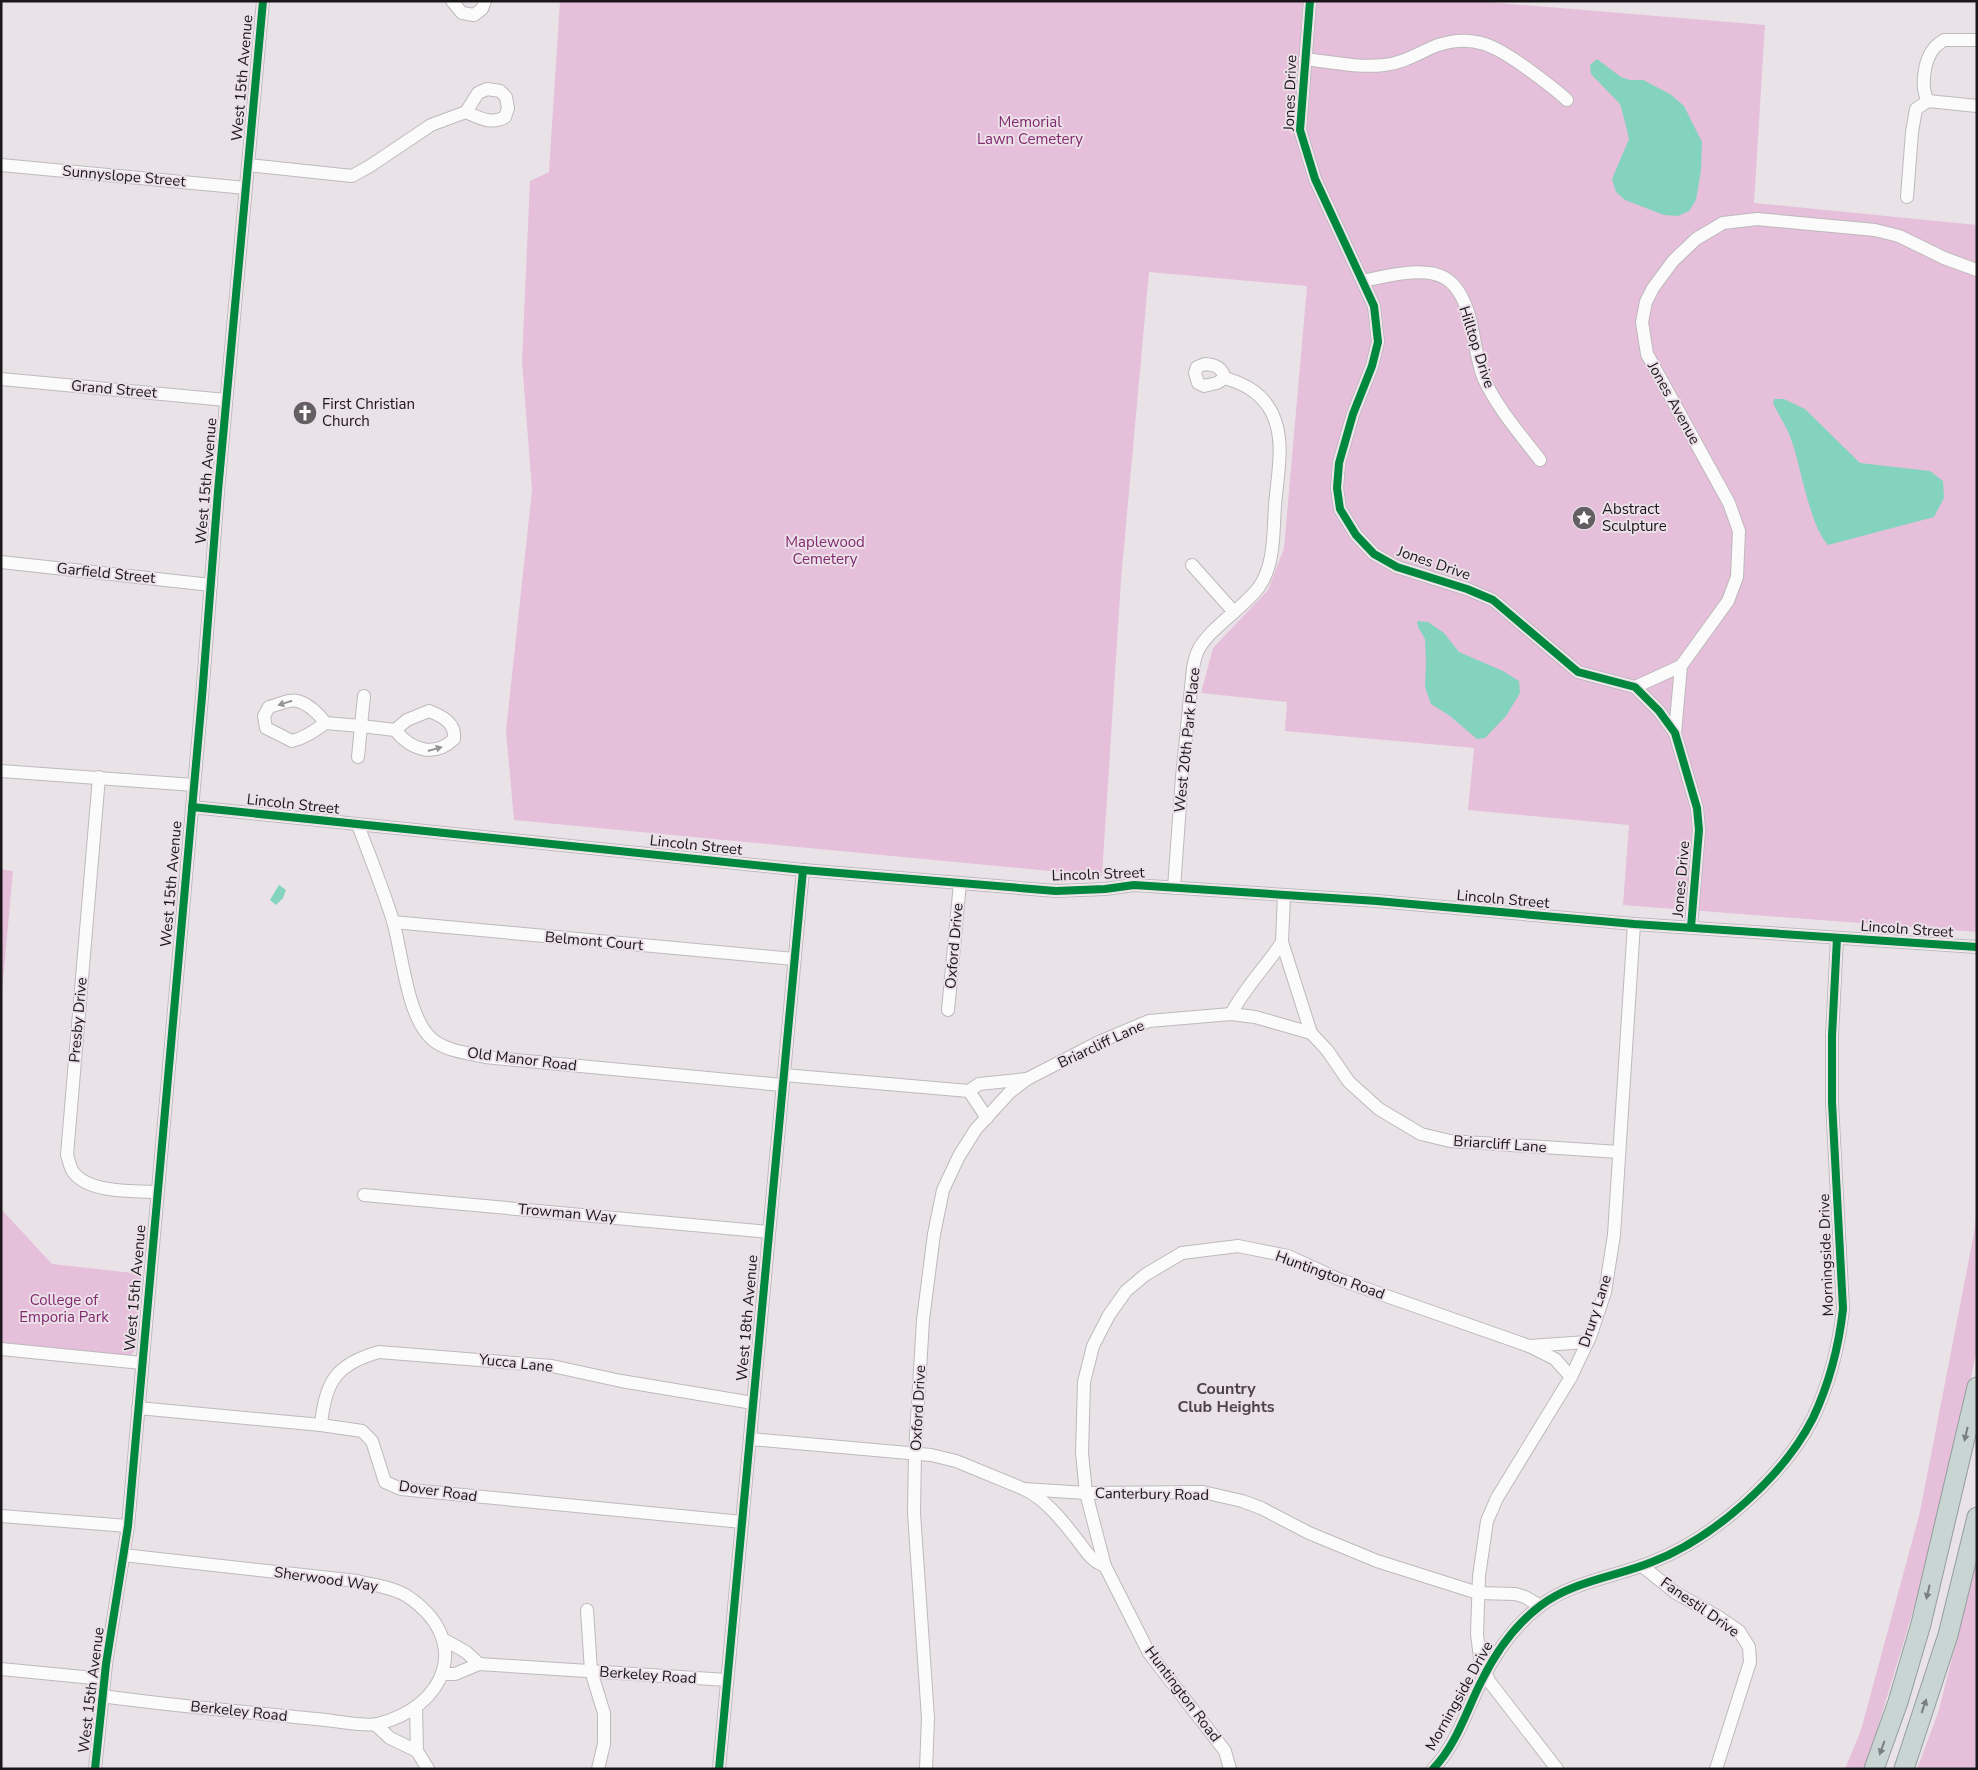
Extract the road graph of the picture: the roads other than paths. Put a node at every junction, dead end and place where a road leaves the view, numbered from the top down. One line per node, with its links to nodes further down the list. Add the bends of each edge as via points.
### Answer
1 (263, 1): 12 (street, West 15th Avenue)
2 (452, 1): 3 (street, via 462,13 474,15 482,9)
3 (485, 1)
4 (1310, 1): 6 (street, Jones Drive)
5 (1977, 40): 8 (street, via 1944,40 1934,48 1924,75)
6 (1305, 59): 7 (street, via 1385,65 1439,45 1462,40 1480,42 1500,49); 16 (street, Jones Drive, via 1300,130 1315,179)
7 (1567, 100)
8 (1928, 101): 9 (street); 14 (street, via 1916,109)
9 (1977, 106)
10 (466, 112): 12 (street, via 431,124 352,176)
11 (1, 165): 13 (street, Sunnyslope Street)
12 (248, 166): 13 (street, West 15th Avenue)
13 (246, 188): 19 (street, West 15th Avenue)
14 (1907, 197)
15 (1977, 270): 25 (street, Jones Avenue, via 1899,236 1875,230 1757,219 1723,223 1696,239 1652,288 1642,322 1647,354 1729,503 1738,531 1737,577 1728,601)
16 (1363, 281): 20 (street, Hilltop Drive, via 1410,273 1432,274 1446,278 1458,290 1468,313 1484,377 1494,398); 26 (street, Jones Drive, via 1374,306 1378,342 1339,463 1337,488 1340,509 1356,535 1374,554 1397,567 1493,600 1578,672)
17 (1225, 378): 24 (street, West 20th Park Place, via 1252,389 1264,399 1273,414 1280,452 1269,565 1260,586)
18 (1, 379): 19 (street, Grand Street)
19 (226, 400): 23 (street, West 15th Avenue)
20 (1540, 460)
21 (1, 562): 23 (street, Garfield Street)
22 (1192, 565): 24 (street)
23 (211, 584): 35 (street, West 15th Avenue)
24 (1234, 612): 40 (street, West 20th Park Place, via 1197,652 1193,668)
25 (1681, 666): 26 (street); 31 (street)
26 (1635, 687): 31 (street, Jones Drive)
27 (364, 696): 29 (street)
28 (324, 723): 29 (street)
29 (361, 726): 30 (street); 32 (street)
30 (395, 730)
31 (1675, 732): 44 (street, Jones Drive, via 1698,816)
32 (358, 757)
33 (1, 771): 34 (street)
34 (99, 777): 35 (street); 57 (street, Presby Drive, via 67,1155 73,1173 86,1184)
35 (194, 785): 36 (street, West 15th Avenue)
36 (192, 807): 37 (street, Lincoln Street); 57 (street, West 15th Avenue)
37 (358, 824): 38 (street, Lincoln Street); 42 (street, Old Manor Road)
38 (802, 870): 39 (street, Lincoln Street); 48 (street, West 18th Avenue)
39 (960, 883): 40 (street, Lincoln Street, via 1056,891 1105,890 1134,885); 49 (street, Oxford Drive)
40 (1174, 888): 41 (street, Lincoln Street)
41 (1284, 895): 43 (street, Lincoln Street); 46 (street)
42 (393, 922): 48 (street, Belmont Court); 53 (street, Old Manor Road, via 409,994 421,1026 432,1039 450,1049 485,1057)
43 (1634, 924): 44 (street, Lincoln Street); 56 (street, Drury Lane)
44 (1691, 928): 45 (street, Lincoln Street)
45 (1837, 938): 47 (street, Lincoln Street); 79 (street, Morningside Drive, via 1832,1102 1843,1309 1840,1336 1826,1382 1813,1418 1762,1487 1720,1525)
46 (1282, 942): 50 (street); 51 (street)
47 (1977, 947)
48 (794, 959): 53 (street, West 18th Avenue)
49 (948, 1010)
50 (1231, 1014): 51 (street, Briarcliff Lane); 52 (street, Briarcliff Lane, via 1148,1021)
51 (1310, 1032): 56 (street, Briarcliff Lane, via 1328,1050 1349,1082 1380,1109 1421,1134 1450,1141)
52 (1027, 1079): 54 (street, Briarcliff Lane, via 979,1084); 55 (street, Oxford Drive, via 1010,1092)
53 (783, 1080): 54 (street, Briarcliff Lane); 59 (street, West 18th Avenue)
54 (969, 1091): 55 (street)
55 (987, 1118): 70 (street, Oxford Drive, via 959,1156 944,1190 934,1234 923,1320)
56 (1619, 1152): 60 (street, Drury Lane, via 1614,1235 1604,1292)
57 (157, 1192): 63 (street, West 15th Avenue)
58 (364, 1195): 59 (street, Trowman Way)
59 (769, 1232): 66 (street, West 18th Avenue)
60 (1587, 1342): 61 (street, Huntington Road); 64 (street, Drury Lane)
61 (1529, 1346): 64 (street, via 1554,1359); 72 (street, Huntington Road, via 1338,1279 1288,1256 1238,1246 1182,1253 1145,1275 1126,1292 1109,1315 1093,1346 1084,1382 1082,1453)
62 (1, 1349): 63 (street)
63 (142, 1363): 67 (street, West 15th Avenue)
64 (1571, 1377): 80 (street, Drury Lane, via 1497,1498 1487,1522)
65 (1977, 1387): 104 (highway, one-way to 104, via 1921,1624)
66 (753, 1403): 68 (street, Yucca Lane, via 552,1366 378,1352 342,1368 330,1383); 69 (street, West 18th Avenue)
67 (138, 1408): 68 (street, Dover Road); 76 (street, West 15th Avenue)
68 (321, 1425): 75 (street, Dover Road, via 362,1431 372,1441 385,1482 401,1489)
69 (750, 1439): 70 (street, Canterbury Road); 75 (street, West 18th Avenue)
70 (915, 1452): 71 (street, Canterbury Road, via 956,1461); 99 (street, Oxford Drive, via 914,1513 928,1718)
71 (1024, 1489): 72 (street, Canterbury Road); 78 (street, via 1059,1516 1088,1556)
72 (1086, 1493): 78 (street, Huntington Road); 80 (street, Canterbury Road, via 1203,1492 1242,1501 1377,1561)
73 (1, 1516): 76 (street)
74 (1977, 1517): 105 (highway, one-way to 74, via 1948,1635)
75 (742, 1522): 90 (street, West 18th Avenue)
76 (128, 1526): 77 (street, West 15th Avenue)
77 (123, 1555): 83 (street, Sherwood Way, via 357,1580 406,1595 426,1611); 89 (street, West 15th Avenue)
78 (1105, 1566): 100 (street, Huntington Road, via 1149,1653 1225,1751)
79 (1642, 1566): 81 (street, Morningside Drive, via 1566,1590); 103 (street, Fanestil Drive, via 1676,1593 1738,1631 1750,1647 1750,1662)
80 (1478, 1593): 81 (street, Canterbury Road, via 1515,1594); 87 (street, Drury Lane, via 1477,1634)
81 (1540, 1606): 87 (street, Morningside Drive, via 1516,1627)
82 (587, 1610): 86 (street)
83 (443, 1639): 84 (street); 88 (street, Sherwood Way)
84 (479, 1664): 86 (street, Berkeley Road); 88 (street, Berkeley Road, via 456,1674)
85 (1, 1669): 89 (street)
86 (591, 1672): 90 (street, Berkeley Road); 97 (street, via 604,1713 604,1744)
87 (1486, 1673): 101 (street, Morningside Drive, via 1445,1756); 102 (street, via 1488,1681)
88 (443, 1674): 92 (street)
89 (104, 1679): 91 (street, West 15th Avenue)
90 (727, 1680): 98 (street, West 18th Avenue)
91 (102, 1696): 93 (street, Berkeley Road); 95 (street, West 15th Avenue)
92 (416, 1707): 93 (street); 94 (street)
93 (376, 1725): 94 (street, via 390,1738)
94 (417, 1751): 96 (street)
95 (95, 1769)
96 (428, 1769)
97 (598, 1769)
98 (719, 1769)
99 (926, 1769)
100 (1230, 1769)
101 (1433, 1769)
102 (1557, 1769)
103 (1716, 1769)
104 (1874, 1769)
105 (1904, 1769)

